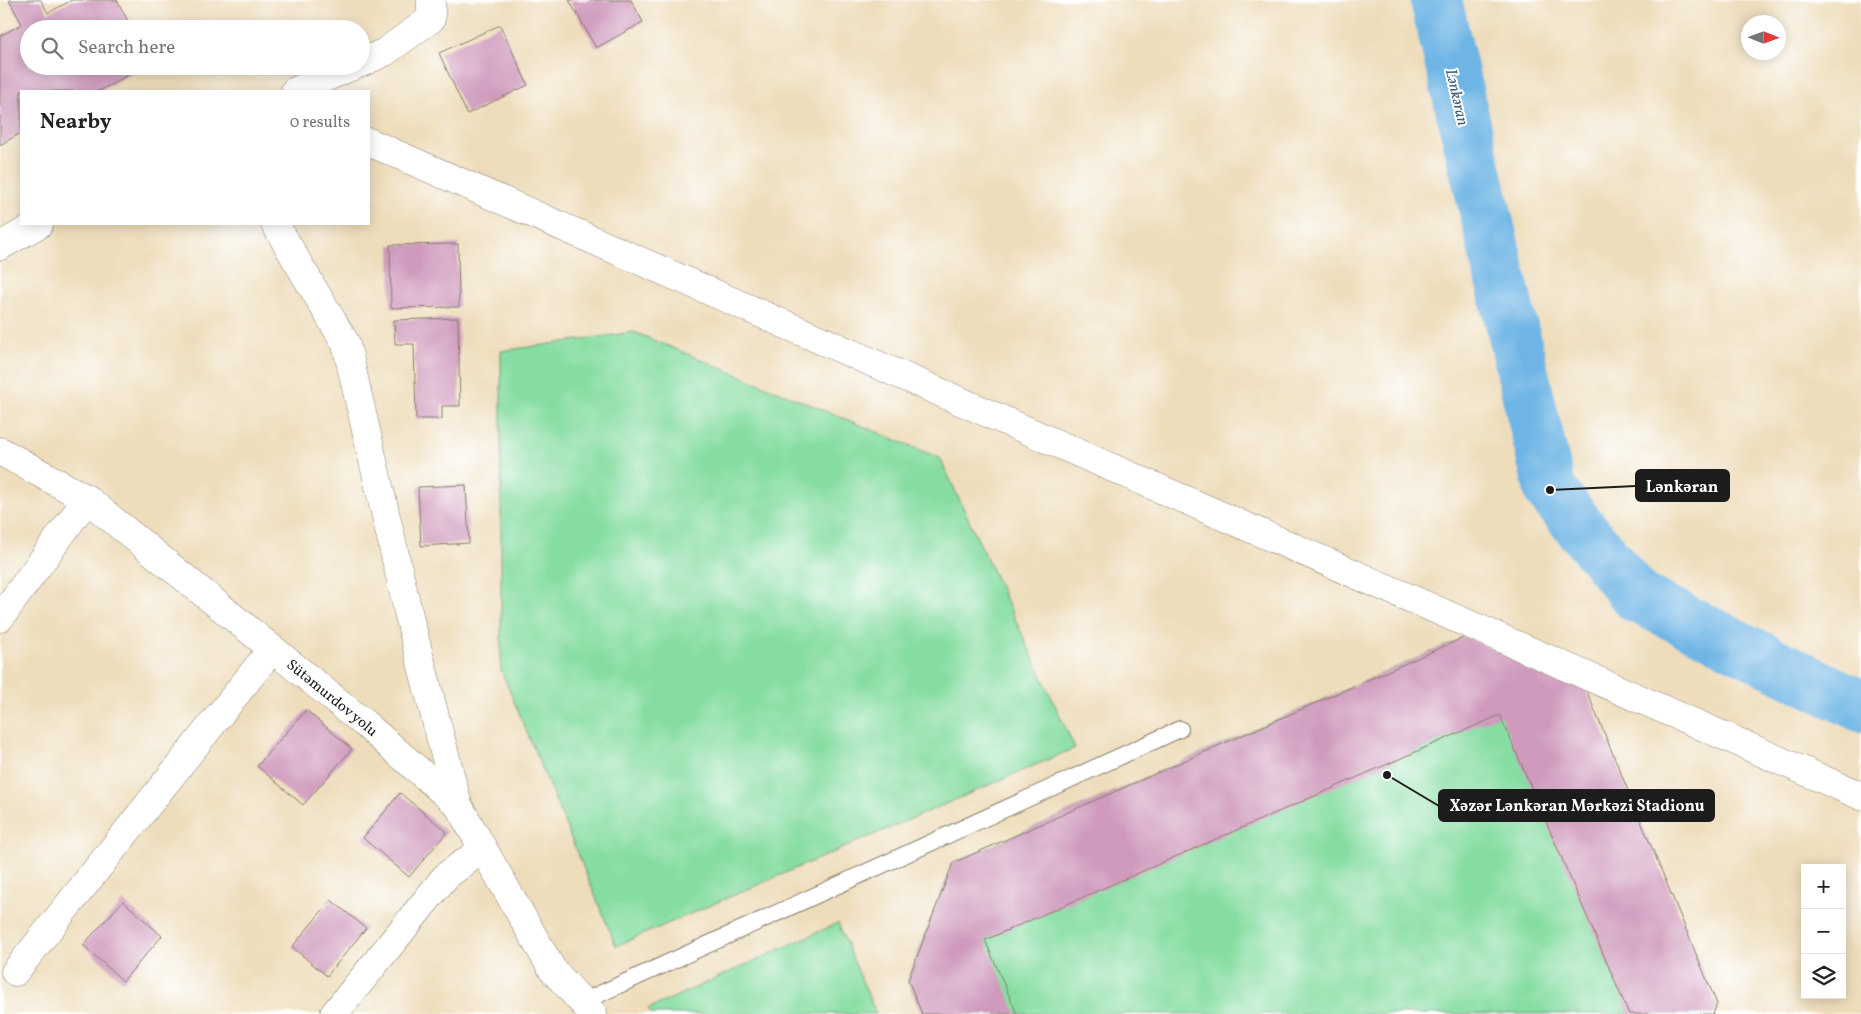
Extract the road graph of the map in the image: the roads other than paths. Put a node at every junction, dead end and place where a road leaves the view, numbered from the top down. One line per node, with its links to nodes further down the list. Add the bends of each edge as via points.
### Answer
1 (431, 0): 2 (street, via 431,19)
2 (370, 59)
3 (332, 75): 4 (street)
4 (297, 90)
5 (370, 142): 14 (street)
6 (38, 225): 8 (street)
7 (276, 225): 15 (street, via 346,344 410,620)
8 (0, 246)
9 (0, 451): 10 (street, Sütəmurdov yolu)
10 (87, 500): 11 (street); 12 (street, Sütəmurdov yolu)
11 (0, 618)
12 (272, 650): 15 (street, Sütəmurdov yolu, via 364,722); 17 (street)
13 (1180, 729): 18 (lane)
14 (1861, 796)
15 (458, 806): 16 (street, Sütəmurdov yolu)
16 (483, 849): 18 (street, Sütəmurdov yolu, via 552,969); 19 (street, via 446,876)
17 (15, 972)
18 (588, 1008)
19 (334, 1014)

